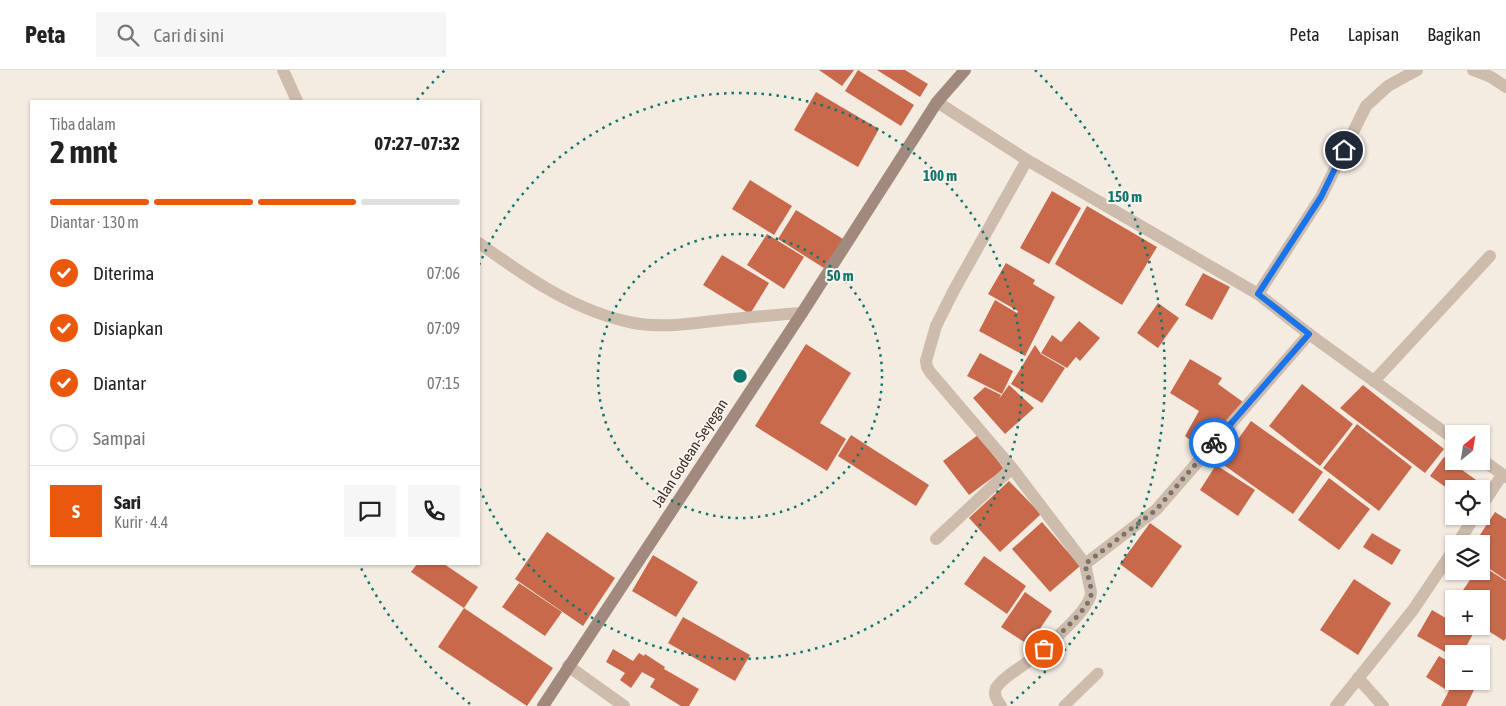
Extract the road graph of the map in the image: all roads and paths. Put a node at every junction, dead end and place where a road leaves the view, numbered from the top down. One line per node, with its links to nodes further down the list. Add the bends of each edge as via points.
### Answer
1 (283, 70): 6 (street)
2 (965, 70): 7 (main road, Jalan Godean-Seyegan)
3 (1417, 70): 11 (street, via 1388,86 1366,106 1321,197)
4 (1473, 70): 5 (street)
5 (1506, 87)
6 (297, 100)
7 (937, 102): 8 (street); 12 (main road, Jalan Godean-Seyegan)
8 (1027, 160): 11 (street); 17 (street, via 954,290 936,326 926,361 930,372)
9 (480, 244): 12 (street, via 553,292 608,316 636,323 674,325)
10 (1490, 256): 14 (street)
11 (1258, 294): 13 (street)
12 (802, 313): 23 (main road, Jalan Godean-Seyegan)
13 (1309, 334): 14 (street); 22 (street, via 1156,510)
14 (1374, 382): 15 (street)
15 (1445, 433)
16 (1490, 466): 18 (street)
17 (1012, 468): 20 (street); 22 (street)
18 (1504, 476): 19 (street)
19 (1490, 495)
20 (936, 539)
21 (1445, 562): 25 (street, via 1413,610)
22 (1085, 564): 28 (street, via 1091,596 1086,606 1044,649 1002,681 995,691)
23 (568, 666): 26 (main road, Jalan Godean-Seyegan); 27 (street)
24 (1098, 673): 29 (lane)
25 (1358, 678): 30 (street); 31 (street)
26 (543, 706)
27 (624, 706)
28 (1001, 706)
29 (1064, 706)
30 (1336, 706)
31 (1383, 706)

